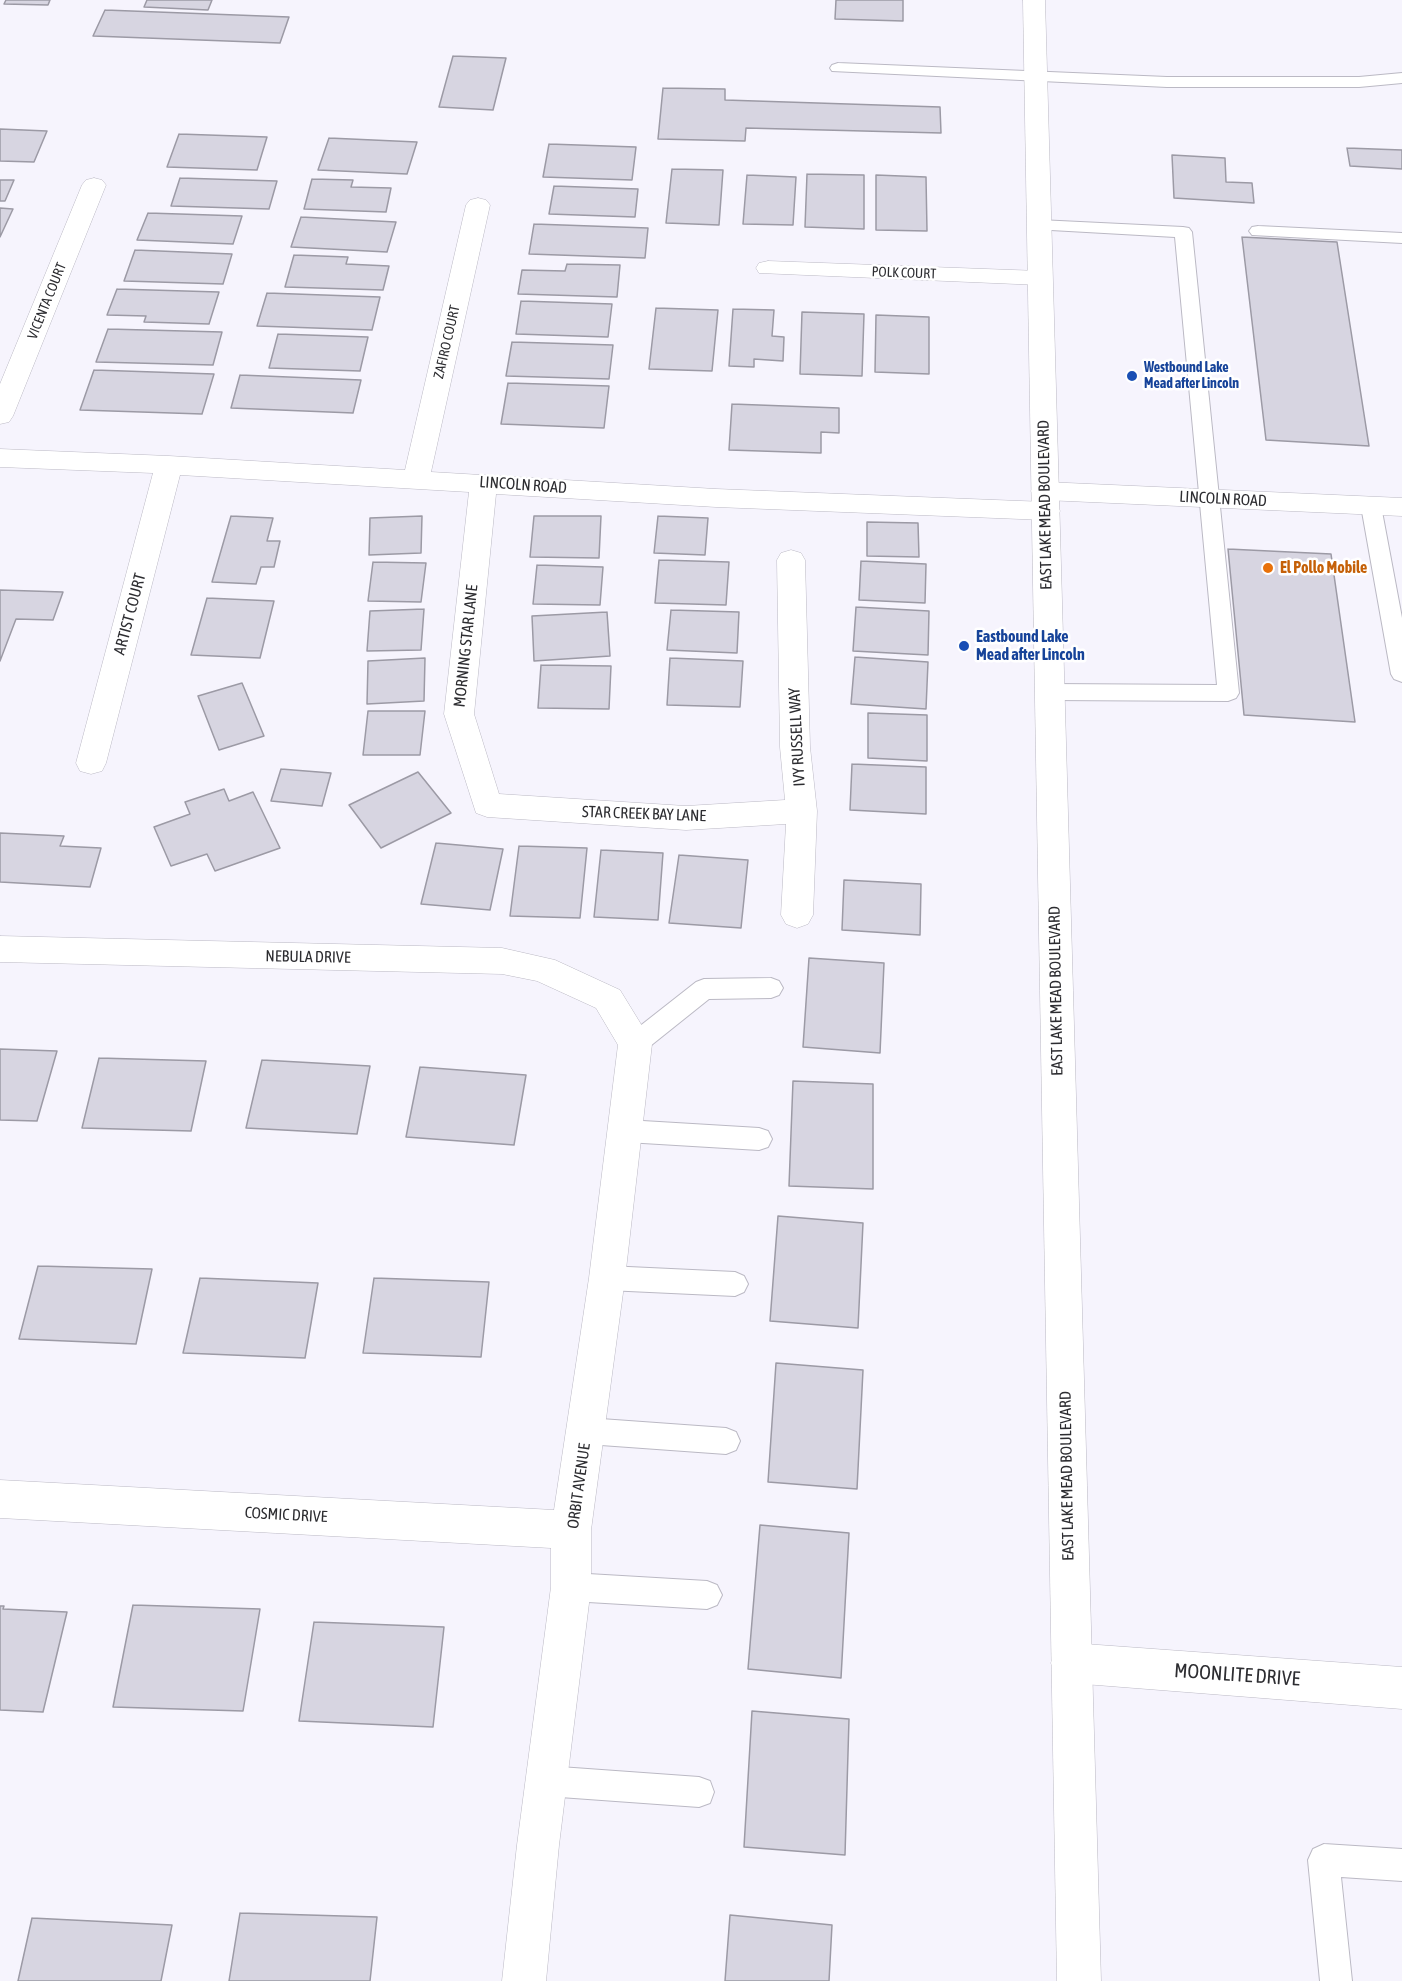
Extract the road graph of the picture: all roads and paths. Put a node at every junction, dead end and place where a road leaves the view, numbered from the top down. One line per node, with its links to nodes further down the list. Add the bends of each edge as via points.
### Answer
1 (1034, 0): 3 (street, EAST LAKE MEAD BOULEVARD)
2 (838, 68): 3 (lane)
3 (1036, 77): 4 (lane, via 1167,82 1359,82); 7 (street, EAST LAKE MEAD BOULEVARD)
4 (1402, 78)
5 (94, 185): 12 (street, VICENTA COURT)
6 (478, 205): 15 (street, ZAFIRO COURT)
7 (1039, 225): 11 (street, EAST LAKE MEAD BOULEVARD); 17 (lane, via 1183,232)
8 (1258, 231): 9 (lane)
9 (1402, 238)
10 (768, 268): 11 (street, POLK COURT)
11 (1040, 278): 18 (street, EAST LAKE MEAD BOULEVARD)
12 (0, 416)
13 (0, 458): 14 (street, LINCOLN ROAD)
14 (169, 465): 15 (street, LINCOLN ROAD); 24 (street, ARTIST COURT)
15 (416, 479): 16 (street, LINCOLN ROAD)
16 (484, 483): 18 (street, LINCOLN ROAD, via 716,498); 25 (street, MORNING STAR LANE, via 459,714)
17 (1210, 498): 18 (street, LINCOLN ROAD); 19 (street, LINCOLN ROAD); 23 (lane, via 1228,693)
18 (1045, 501): 23 (street, EAST LAKE MEAD BOULEVARD)
19 (1371, 506): 20 (street, LINCOLN ROAD); 22 (lane)
20 (1402, 507)
21 (790, 560): 26 (street, IVY RUSSELL WAY, via 795,747)
22 (1402, 674)
23 (1049, 692): 41 (street, EAST LAKE MEAD BOULEVARD)
24 (91, 763)
25 (487, 805): 26 (street, STAR CREEK BAY LANE, via 686,818)
26 (802, 811): 27 (street, IVY RUSSELL WAY)
27 (797, 915)
28 (0, 949): 30 (street, NEBULA DRIVE, via 502,961 543,969 608,999)
29 (771, 988): 30 (lane, via 704,988)
30 (635, 1044): 31 (street, ORBIT AVENUE)
31 (626, 1131): 32 (lane); 33 (street, ORBIT AVENUE)
32 (759, 1139)
33 (607, 1278): 34 (lane); 35 (street, ORBIT AVENUE)
34 (735, 1284)
35 (587, 1431): 36 (lane); 38 (street, ORBIT AVENUE)
36 (726, 1441)
37 (0, 1499): 38 (street, COSMIC DRIVE)
38 (571, 1530): 39 (street, ORBIT AVENUE)
39 (571, 1587): 40 (lane); 43 (street, ORBIT AVENUE)
40 (707, 1595)
41 (1071, 1663): 42 (street, MOONLITE DRIVE); 47 (street, EAST LAKE MEAD BOULEVARD)
42 (1402, 1688)
43 (546, 1781): 44 (lane); 46 (street, ORBIT AVENUE)
44 (699, 1792)
45 (1402, 1865): 48 (lane, via 1324,1860)
46 (524, 1981)
47 (1079, 1981)
48 (1336, 1981)

